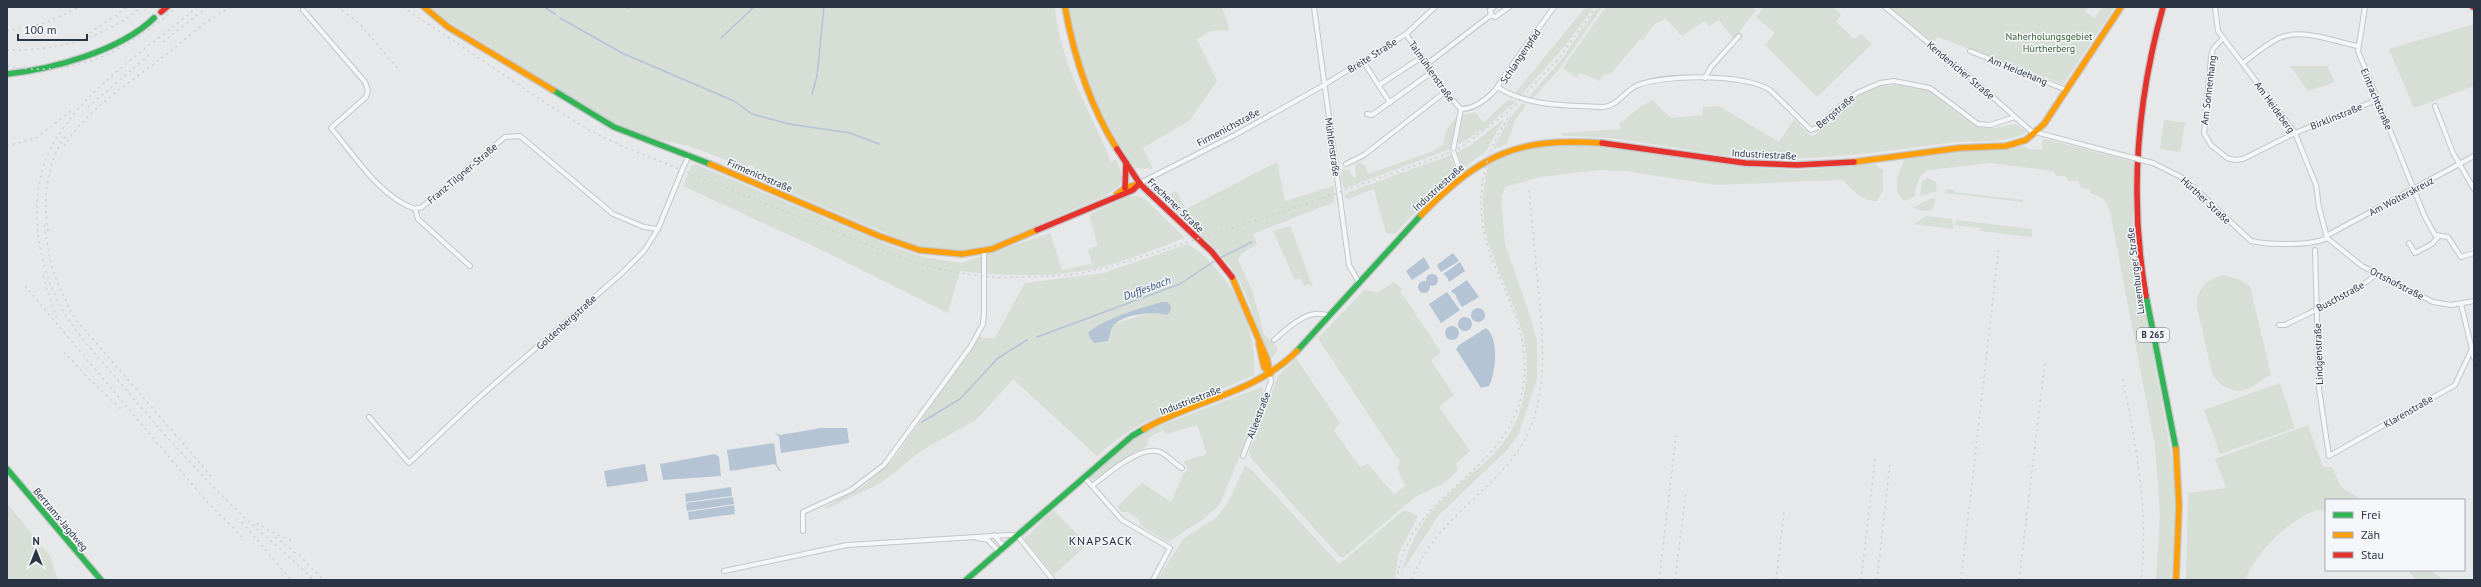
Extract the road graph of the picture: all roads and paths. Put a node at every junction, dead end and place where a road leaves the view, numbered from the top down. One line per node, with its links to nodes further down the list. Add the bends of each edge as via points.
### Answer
1 (167, 7): 15 (main road)
2 (424, 7): 43 (main road, Firmenichstraße, via 448,27 600,120 642,139)
3 (1064, 7): 45 (main road, Frechener Straße, via 1072,45 1084,79)
4 (1314, 7): 30 (street, Mühlenstraße)
5 (1435, 7): 18 (street, Breite Straße)
6 (1494, 7): 16 (street, via 1490,10)
7 (1509, 7): 16 (street, via 1495,18)
8 (1554, 7): 32 (street, Schlangenpfad, via 1502,79)
9 (1885, 7): 40 (street, Kendenicher Straße)
10 (2122, 7): 33 (main road, Industriestraße)
11 (2163, 7): 92 (main road, Luxemburger Straße / B 265, via 2146,77 2140,133 2138,226 2147,305 2174,433 2179,482 2180,533)
12 (2216, 7): 20 (street, Am Heideberg, via 2216,24)
13 (2365, 7): 21 (street)
14 (303, 10): 54 (street, via 365,82 368,90 366,97 330,128 384,190 396,200)
15 (161, 12)
16 (1491, 15): 26 (street)
17 (154, 18): 28 (main road, via 136,33 112,45 27,71)
18 (1406, 34): 23 (street, Talmühlenstraße); 24 (street, Breite Straße)
19 (1739, 36): 29 (street, via 1710,67)
20 (2223, 38): 25 (street, Am Heideberg); 41 (street, Am Sonnenhang, via 2213,49 2211,57 2203,126 2206,140 2227,158 2235,160 2243,159)
21 (2357, 46): 25 (street, via 2305,35 2287,36 2271,42); 35 (street, Eintrachtstraße)
22 (1970, 50): 33 (street, Am Heidehang)
23 (1422, 57): 26 (street, Talmühlenstraße); 31 (street)
24 (1363, 61): 30 (street, Breite Straße); 31 (street)
25 (2243, 63): 41 (street, Am Heideberg)
26 (1427, 64): 27 (street, Talmühlenstraße)
27 (1432, 72): 34 (street, Talmühlenstraße); 36 (street)
28 (7, 74)
29 (1705, 78): 32 (street, Bergstraße, via 1643,84 1632,89 1610,107 1532,101 1512,96); 40 (street, Bergstraße, via 1737,80 1763,86 1778,96 1811,130 1821,126 1834,111 1857,93 1880,83 1894,81 1930,88 1978,124 1990,125)
30 (1324, 85): 49 (street, Firmenichstraße, via 1235,135); 64 (street, Mühlenstraße, via 1349,265)
31 (1379, 85): 36 (street)
32 (1499, 88): 38 (street, Schlangenpfad, via 1477,105)
33 (2066, 90): 42 (main road, Industriestraße)
34 (1445, 92): 38 (street, Talmühlenstraße); 46 (street, via 1364,155)
35 (2377, 100): 41 (street, Birklinstraße); 51 (street, Eintrachtstraße)
36 (1390, 103): 39 (street, via 1372,115)
37 (2436, 106): 47 (street, via 2449,144)
38 (1461, 109): 48 (street, Talmühlenstraße, via 1453,151)
39 (1367, 114)
40 (2015, 117): 42 (street, Kendenicher Straße)
41 (2294, 133): 56 (street, Am Heideberg, via 2316,185)
42 (2036, 134): 48 (main road, Industriestraße, via 2022,143 2008,146 1961,148 1886,159 1800,165 1728,162 1586,141 1547,142 1504,151); 56 (street, Hürther Straße, bridge, via 2153,163 2185,179 2252,241 2315,242)
43 (689, 155): 55 (street, Goldenbergstraße, bridge); 60 (main road, Firmenichstraße, via 904,246 947,254)
44 (2474, 156): 47 (street, Am Wolterskreuz)
45 (1126, 162): 49 (main road, Frechener Straße); 50 (main road)
46 (1346, 164)
47 (2460, 164): 51 (street, Am Wolterskreuz); 52 (street)
48 (1462, 176): 64 (main road, Industriestraße, via 1413,222)
49 (1140, 183): 50 (main road, Firmenichstraße); 53 (main road, Firmenichstraße, via 1133,190); 73 (main road, Frechener Straße, via 1221,262 1237,286 1258,343 1270,363)
50 (1125, 188): 53 (main road, Firmenichstraße)
51 (2414, 188): 56 (street, Am Wolterskreuz); 57 (street, Eintrachtstraße, via 2425,217)
52 (2474, 189)
53 (1110, 200): 60 (main road, Firmenichstraße)
54 (415, 209): 55 (street, Franz-Tilgner-Straße, via 422,207 506,137 515,135 520,136 613,214 644,227); 62 (street, via 418,219)
55 (658, 229): 74 (street, Goldenbergstraße, via 650,244 632,264 476,400 409,464)
56 (2327, 237): 63 (street, Ortshofstraße, via 2362,266)
57 (2438, 237): 58 (street, via 2432,244 2414,253); 61 (street, via 2448,237 2461,257)
58 (2410, 243)
59 (2315, 250): 67 (street, Lindgenstraße)
60 (984, 251): 81 (street, via 983,324 971,346 893,455 861,484 825,504 803,512)
61 (2474, 253)
62 (470, 266)
63 (2376, 273): 66 (street, Ortshofstraße, via 2433,302); 67 (street, Buschstraße, via 2365,284)
64 (1359, 283): 68 (main road, Industriestraße)
65 (2474, 301): 66 (street, Ortshofstraße)
66 (2461, 304): 71 (street)
67 (2316, 309): 69 (street, Buschstraße, via 2285,325); 76 (street, Lindgenstraße, via 2319,389)
68 (1329, 316): 70 (street, via 1321,313 1307,316); 73 (main road, Industriestraße, via 1306,343)
69 (2279, 325)
70 (1274, 340)
71 (2471, 350): 72 (street); 76 (street, Klarenstraße, via 2455,385)
72 (2474, 358)
73 (1270, 374): 75 (street, Alleestraße, via 1271,382); 79 (main road, Industriestraße, via 1236,392 1143,429)
74 (369, 418)
75 (1243, 456)
76 (2329, 456)
77 (1182, 468): 80 (street, via 1160,452 1148,451 1124,462)
78 (7, 469): 88 (main road, Bertrams-Jagdweg)
79 (1084, 477): 80 (street); 83 (main road, Industriestraße)
80 (1092, 486): 91 (street, via 1122,520 1170,548)
81 (803, 531)
82 (994, 535): 83 (street); 84 (street); 85 (street)
83 (1017, 535): 85 (main road, Industriestraße); 90 (street)
84 (977, 538): 86 (street, via 988,540); 87 (street, via 847,545)
85 (1004, 547): 86 (main road, Industriestraße)
86 (999, 552): 89 (main road, Industriestraße)
87 (724, 571)
88 (101, 580)
89 (966, 580)
90 (1053, 580)
91 (1153, 580)
92 (2176, 580)

